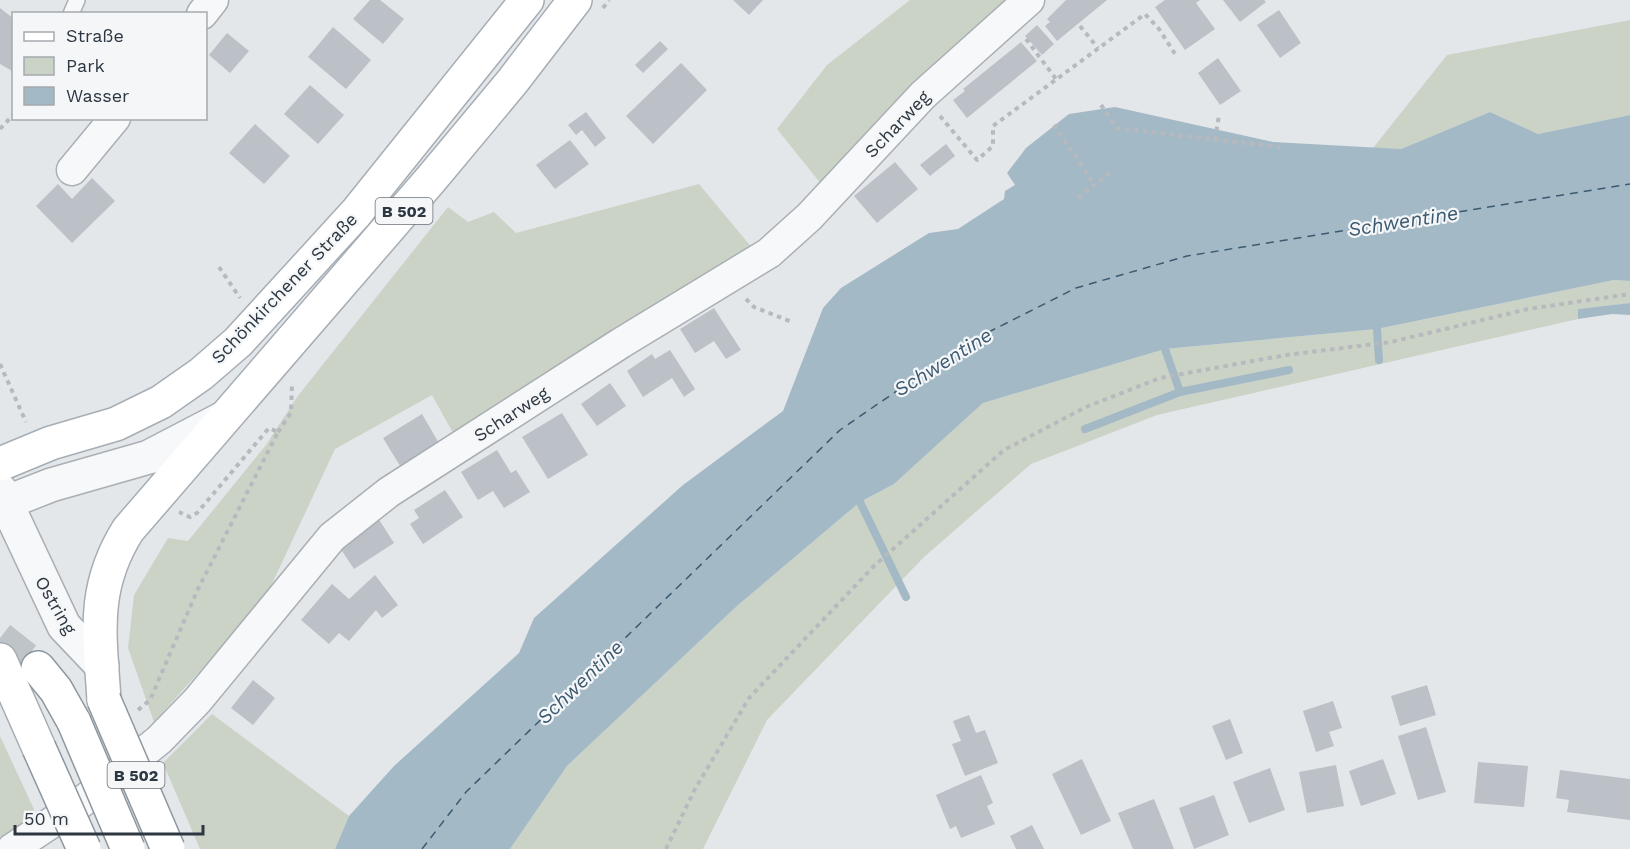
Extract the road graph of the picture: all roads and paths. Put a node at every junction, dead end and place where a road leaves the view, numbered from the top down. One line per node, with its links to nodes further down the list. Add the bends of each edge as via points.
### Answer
1 (213, 0): 5 (street)
2 (527, 0): 32 (main road, Schönkirchener Straße / B 502, via 349,222 209,368 161,402 116,424 51,443)
3 (575, 0): 30 (main road, Schönkirchener Straße / B 502, via 439,170)
4 (1029, 0): 25 (street, Scharweg, via 923,95 769,254)
5 (204, 12)
6 (1080, 26): 8 (path)
7 (1021, 33): 10 (path)
8 (1098, 48): 9 (path, via 1145,14); 10 (path)
9 (1177, 57)
10 (1056, 79): 12 (path, via 993,126 993,146 977,160)
11 (1101, 105): 18 (path, via 1117,128)
12 (934, 108)
13 (1220, 115): 18 (path)
14 (12, 116): 17 (path)
15 (113, 120): 20 (street)
16 (1054, 125): 22 (path)
17 (0, 129)
18 (1215, 140): 19 (path)
19 (1280, 147)
20 (72, 170)
21 (1112, 171): 22 (path)
22 (1095, 184): 23 (path)
23 (1078, 198)
24 (219, 267): 27 (path)
25 (727, 279): 28 (path, via 754,307); 41 (street, Scharweg, via 389,492 332,537 197,701)
26 (1630, 294): 49 (path, via 1528,309 1391,342 1160,378 1086,407 1004,450 874,566 749,698 694,789)
27 (243, 304)
28 (792, 322)
29 (292, 384): 31 (path, via 291,413)
30 (226, 417): 33 (street, Schönkirchener Straße / B 502, via 149,457); 36 (main road, Schönkirchener Straße / B 502, via 145,508 118,545 107,568 100,614)
31 (278, 432): 34 (path, via 269,428 197,513 185,516); 39 (path, via 197,591 150,700)
32 (0, 464)
33 (2, 499): 36 (street, Ostring, via 64,626)
34 (178, 512)
35 (0, 660): 40 (main road)
36 (102, 666): 39 (main road, B 502)
37 (38, 668): 46 (main road, bridge, via 74,722)
38 (0, 691): 40 (lane)
39 (118, 707): 48 (main road, B 502, bridge)
40 (33, 735): 44 (main road, bridge)
41 (123, 770): 42 (street, Scharweg); 47 (lane)
42 (78, 804): 43 (street, Scharweg); 45 (lane)
43 (12, 849)
44 (84, 849)
45 (98, 849)
46 (128, 849)
47 (156, 849)
48 (168, 849)
49 (666, 849)

